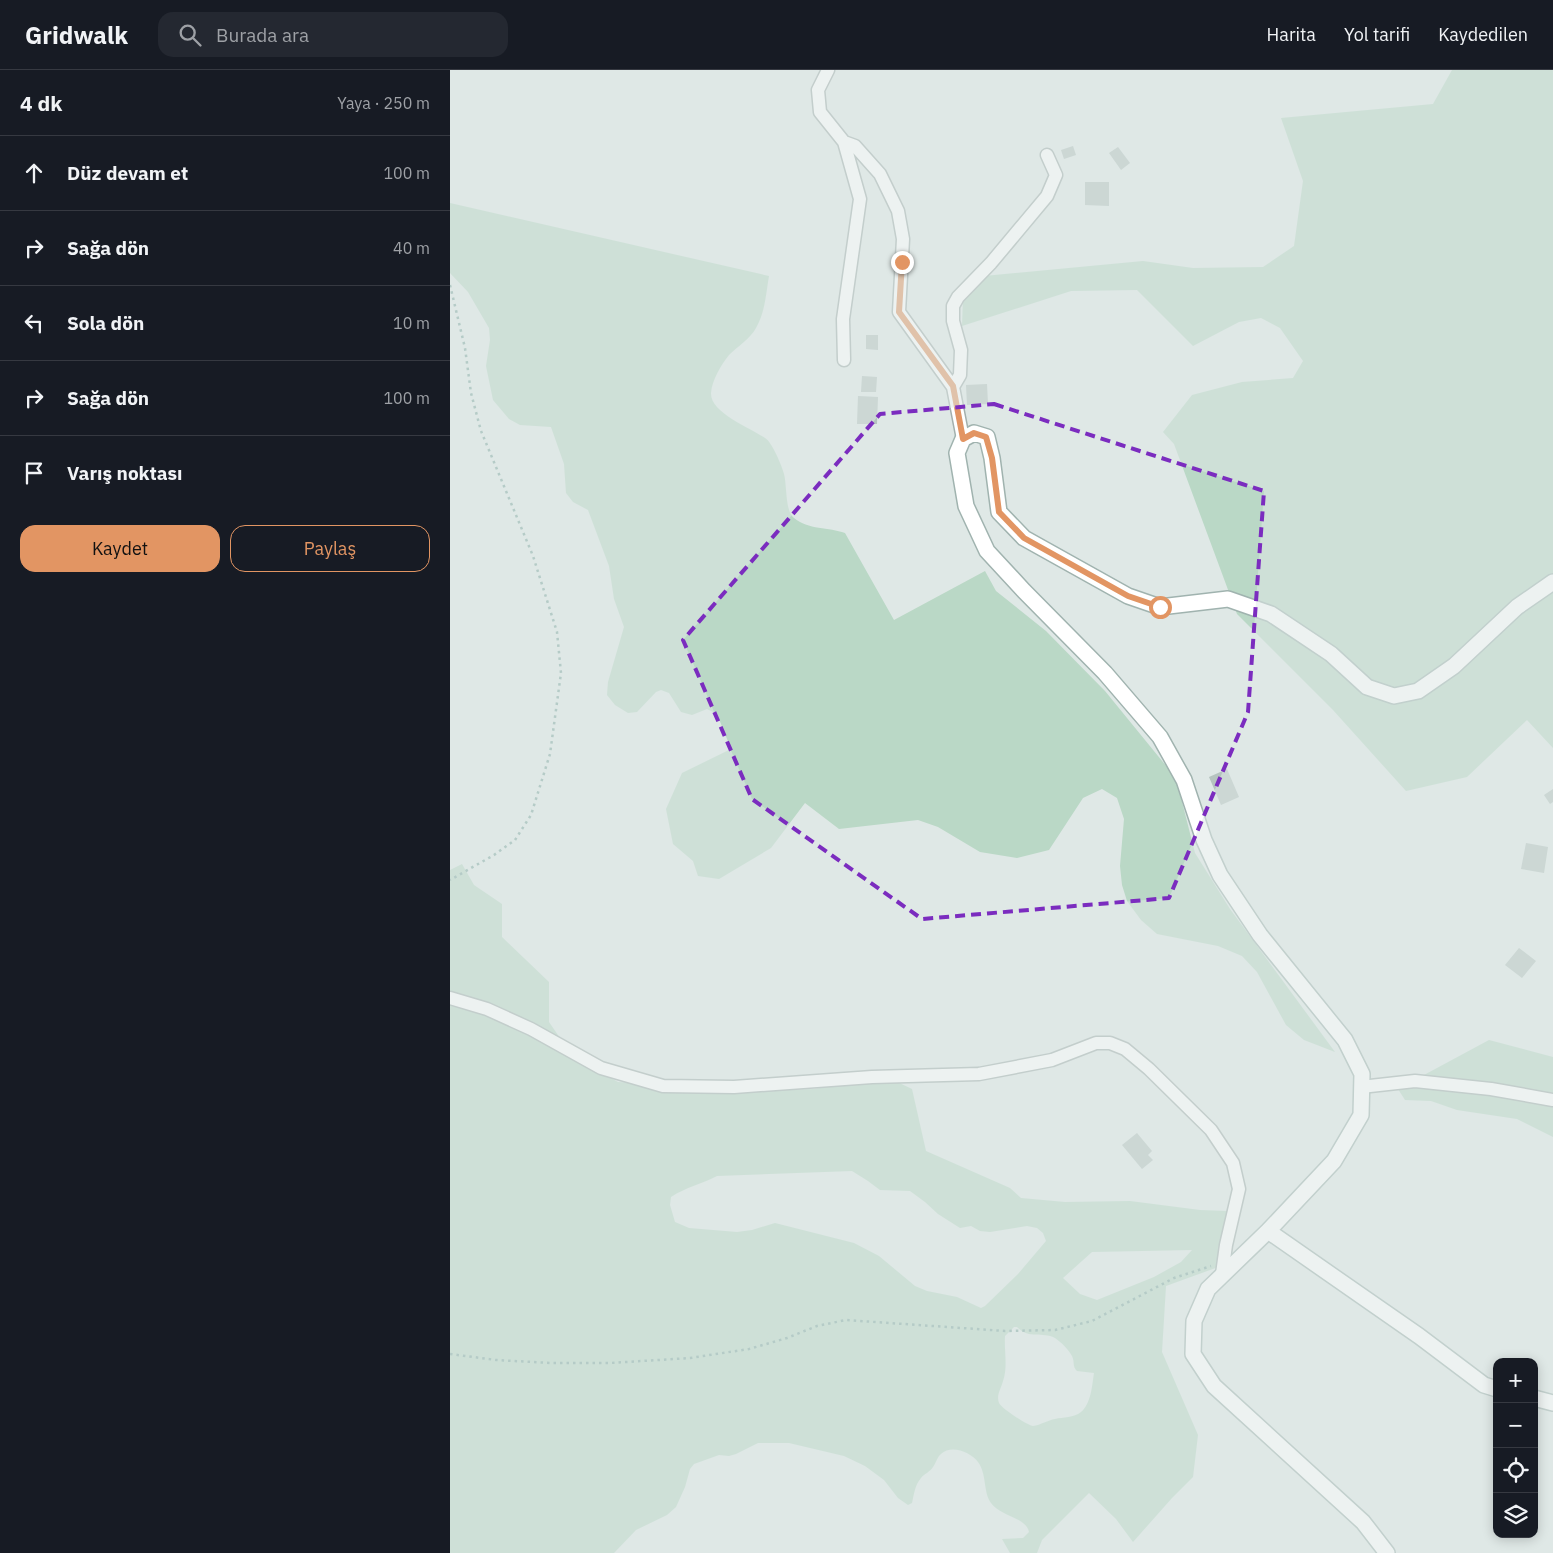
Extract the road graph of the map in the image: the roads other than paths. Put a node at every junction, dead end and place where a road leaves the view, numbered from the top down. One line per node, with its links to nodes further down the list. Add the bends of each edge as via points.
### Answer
1 (828, 70): 2 (street, via 818,90 820,112)
2 (844, 142): 4 (street, via 860,199 843,319); 5 (street, via 855,146 880,174 898,211 903,239 899,312)
3 (1047, 155): 5 (street, via 1056,175 1047,196 953,306 953,321 961,350 960,376)
4 (844, 360)
5 (953, 386): 6 (street)
6 (963, 439): 7 (street, via 974,433 986,437 999,512 1024,538 1128,596 1160,607 1228,599 1271,614 1331,654 1367,687 1394,696 1418,691 1454,666 1517,607); 9 (street, via 958,453 966,506 986,551 1105,673 1160,736 1184,780 1204,840 1220,875 1260,935 1345,1040 1362,1074)
7 (1553, 582)
8 (450, 998): 12 (street, via 522,1025 601,1068 663,1086 734,1087 872,1077 979,1074 1052,1060 1096,1043 1110,1042 1149,1069 1211,1130 1233,1162 1239,1189)
9 (1361, 1086): 10 (street, via 1415,1081); 11 (street, via 1361,1115 1334,1162)
10 (1553, 1100)
11 (1268, 1231): 12 (street); 13 (street, via 1484,1385)
12 (1223, 1268): 16 (street, via 1208,1289 1194,1321 1193,1354 1214,1386 1363,1522)
13 (1493, 1388)
14 (1538, 1399): 15 (street)
15 (1553, 1403)
16 (1387, 1553)

